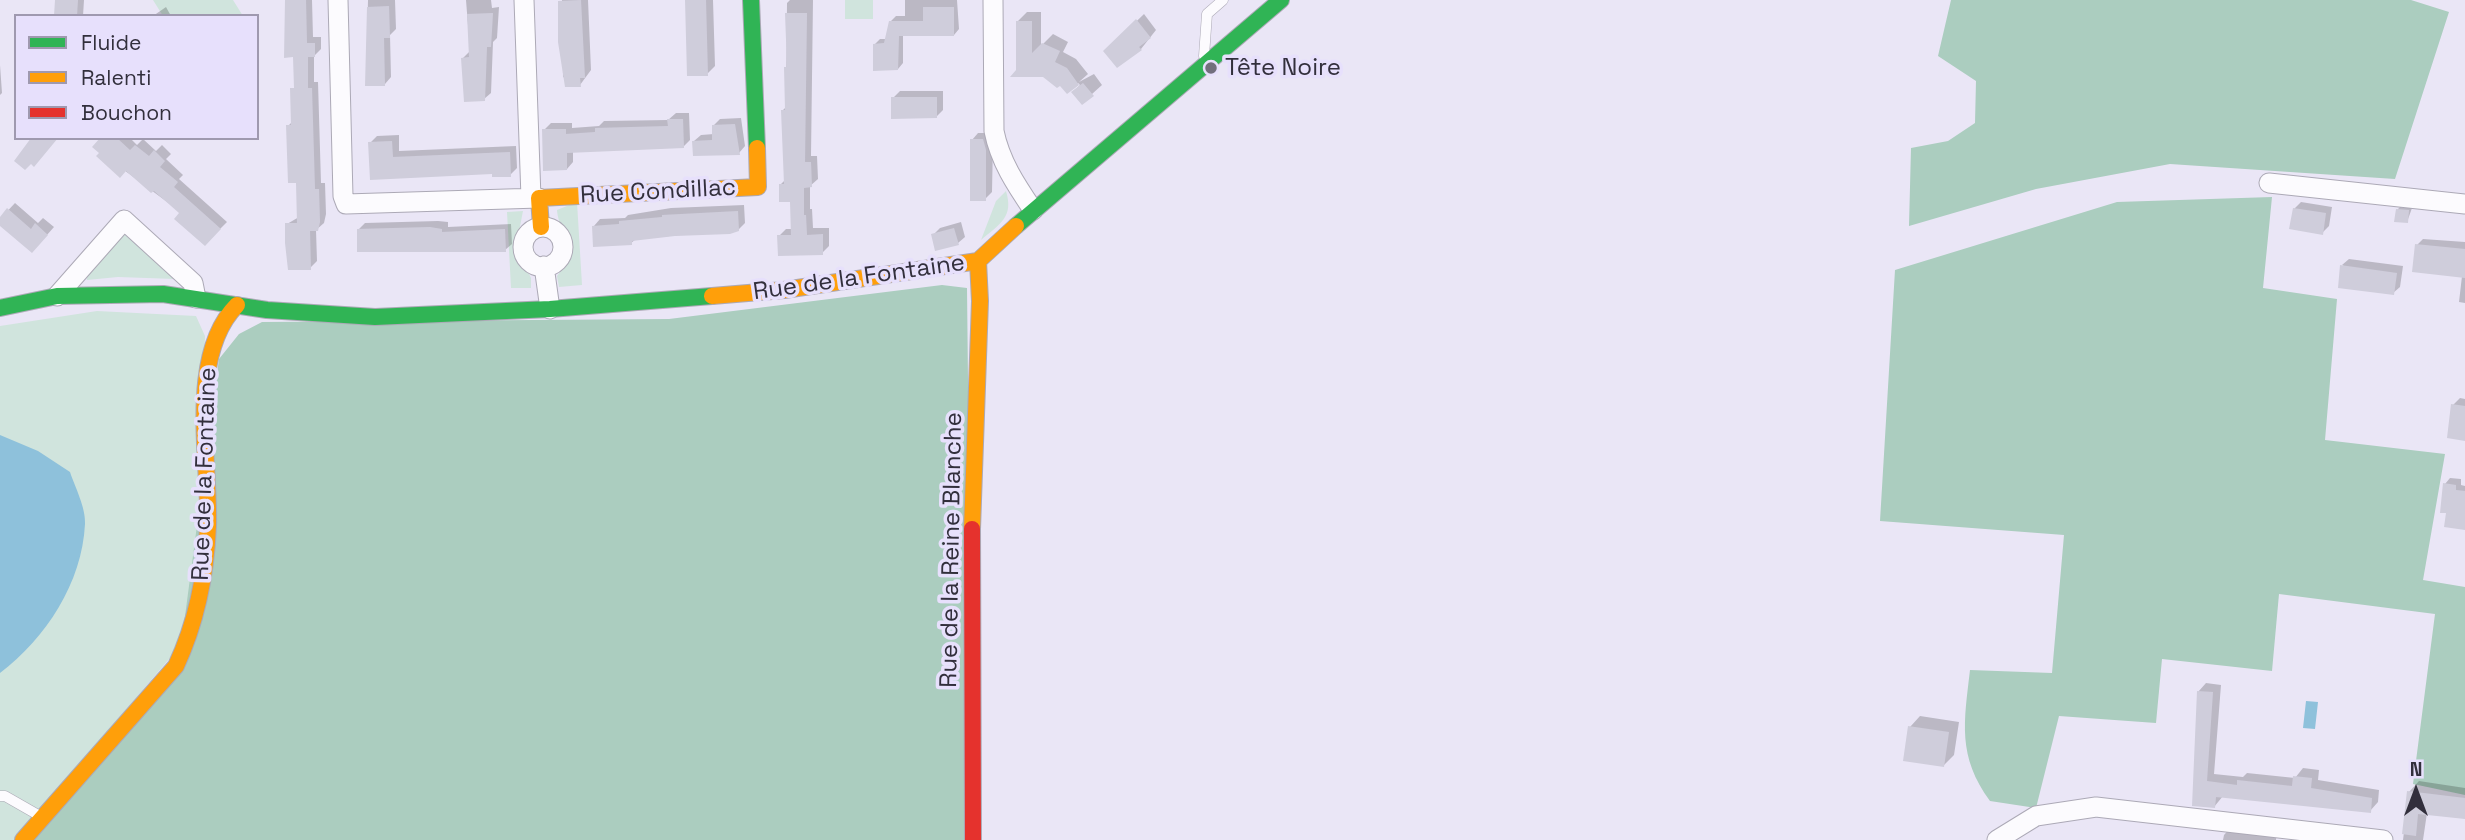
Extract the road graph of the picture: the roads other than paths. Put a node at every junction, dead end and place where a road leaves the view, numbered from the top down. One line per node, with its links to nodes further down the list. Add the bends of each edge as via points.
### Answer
1 (338, 0): 9 (street, Rue Condillac, via 346,204)
2 (524, 0): 9 (street)
3 (751, 0): 9 (street, Rue Condillac, via 758,187)
4 (993, 0): 11 (street, via 994,131 1010,176)
5 (1223, 0): 7 (lane, via 1207,14)
6 (1281, 0): 7 (street, Rue de la Fontaine)
7 (1203, 64): 11 (street, Rue de la Fontaine)
8 (2270, 183): 10 (street)
9 (529, 199): 12 (street)
10 (2465, 204)
11 (1033, 210): 13 (street, Rue de la Fontaine)
12 (541, 227): 14 (street, via 529,233 523,245 527,258); 14 (street, via 558,233 563,245 556,262)
13 (978, 261): 19 (street, Rue de la Fontaine, via 784,290); 23 (street, Rue de la Reine Blanche, via 971,554)
14 (544, 266): 19 (street)
15 (57, 296): 16 (street, via 111,293); 16 (street, via 124,220 193,283); 18 (street)
16 (195, 298): 17 (street)
17 (230, 304): 19 (street, Rue de la Fontaine, via 375,317); 21 (street, Rue de la Fontaine, via 216,328 205,383 205,561 195,625 176,666)
18 (0, 308)
19 (550, 309)
20 (0, 796): 21 (lane)
21 (43, 818): 22 (street, Rue de la Fontaine)
22 (23, 840)
23 (973, 840)
24 (1997, 840): 25 (street, via 2036,816 2096,807)
25 (2383, 840)

